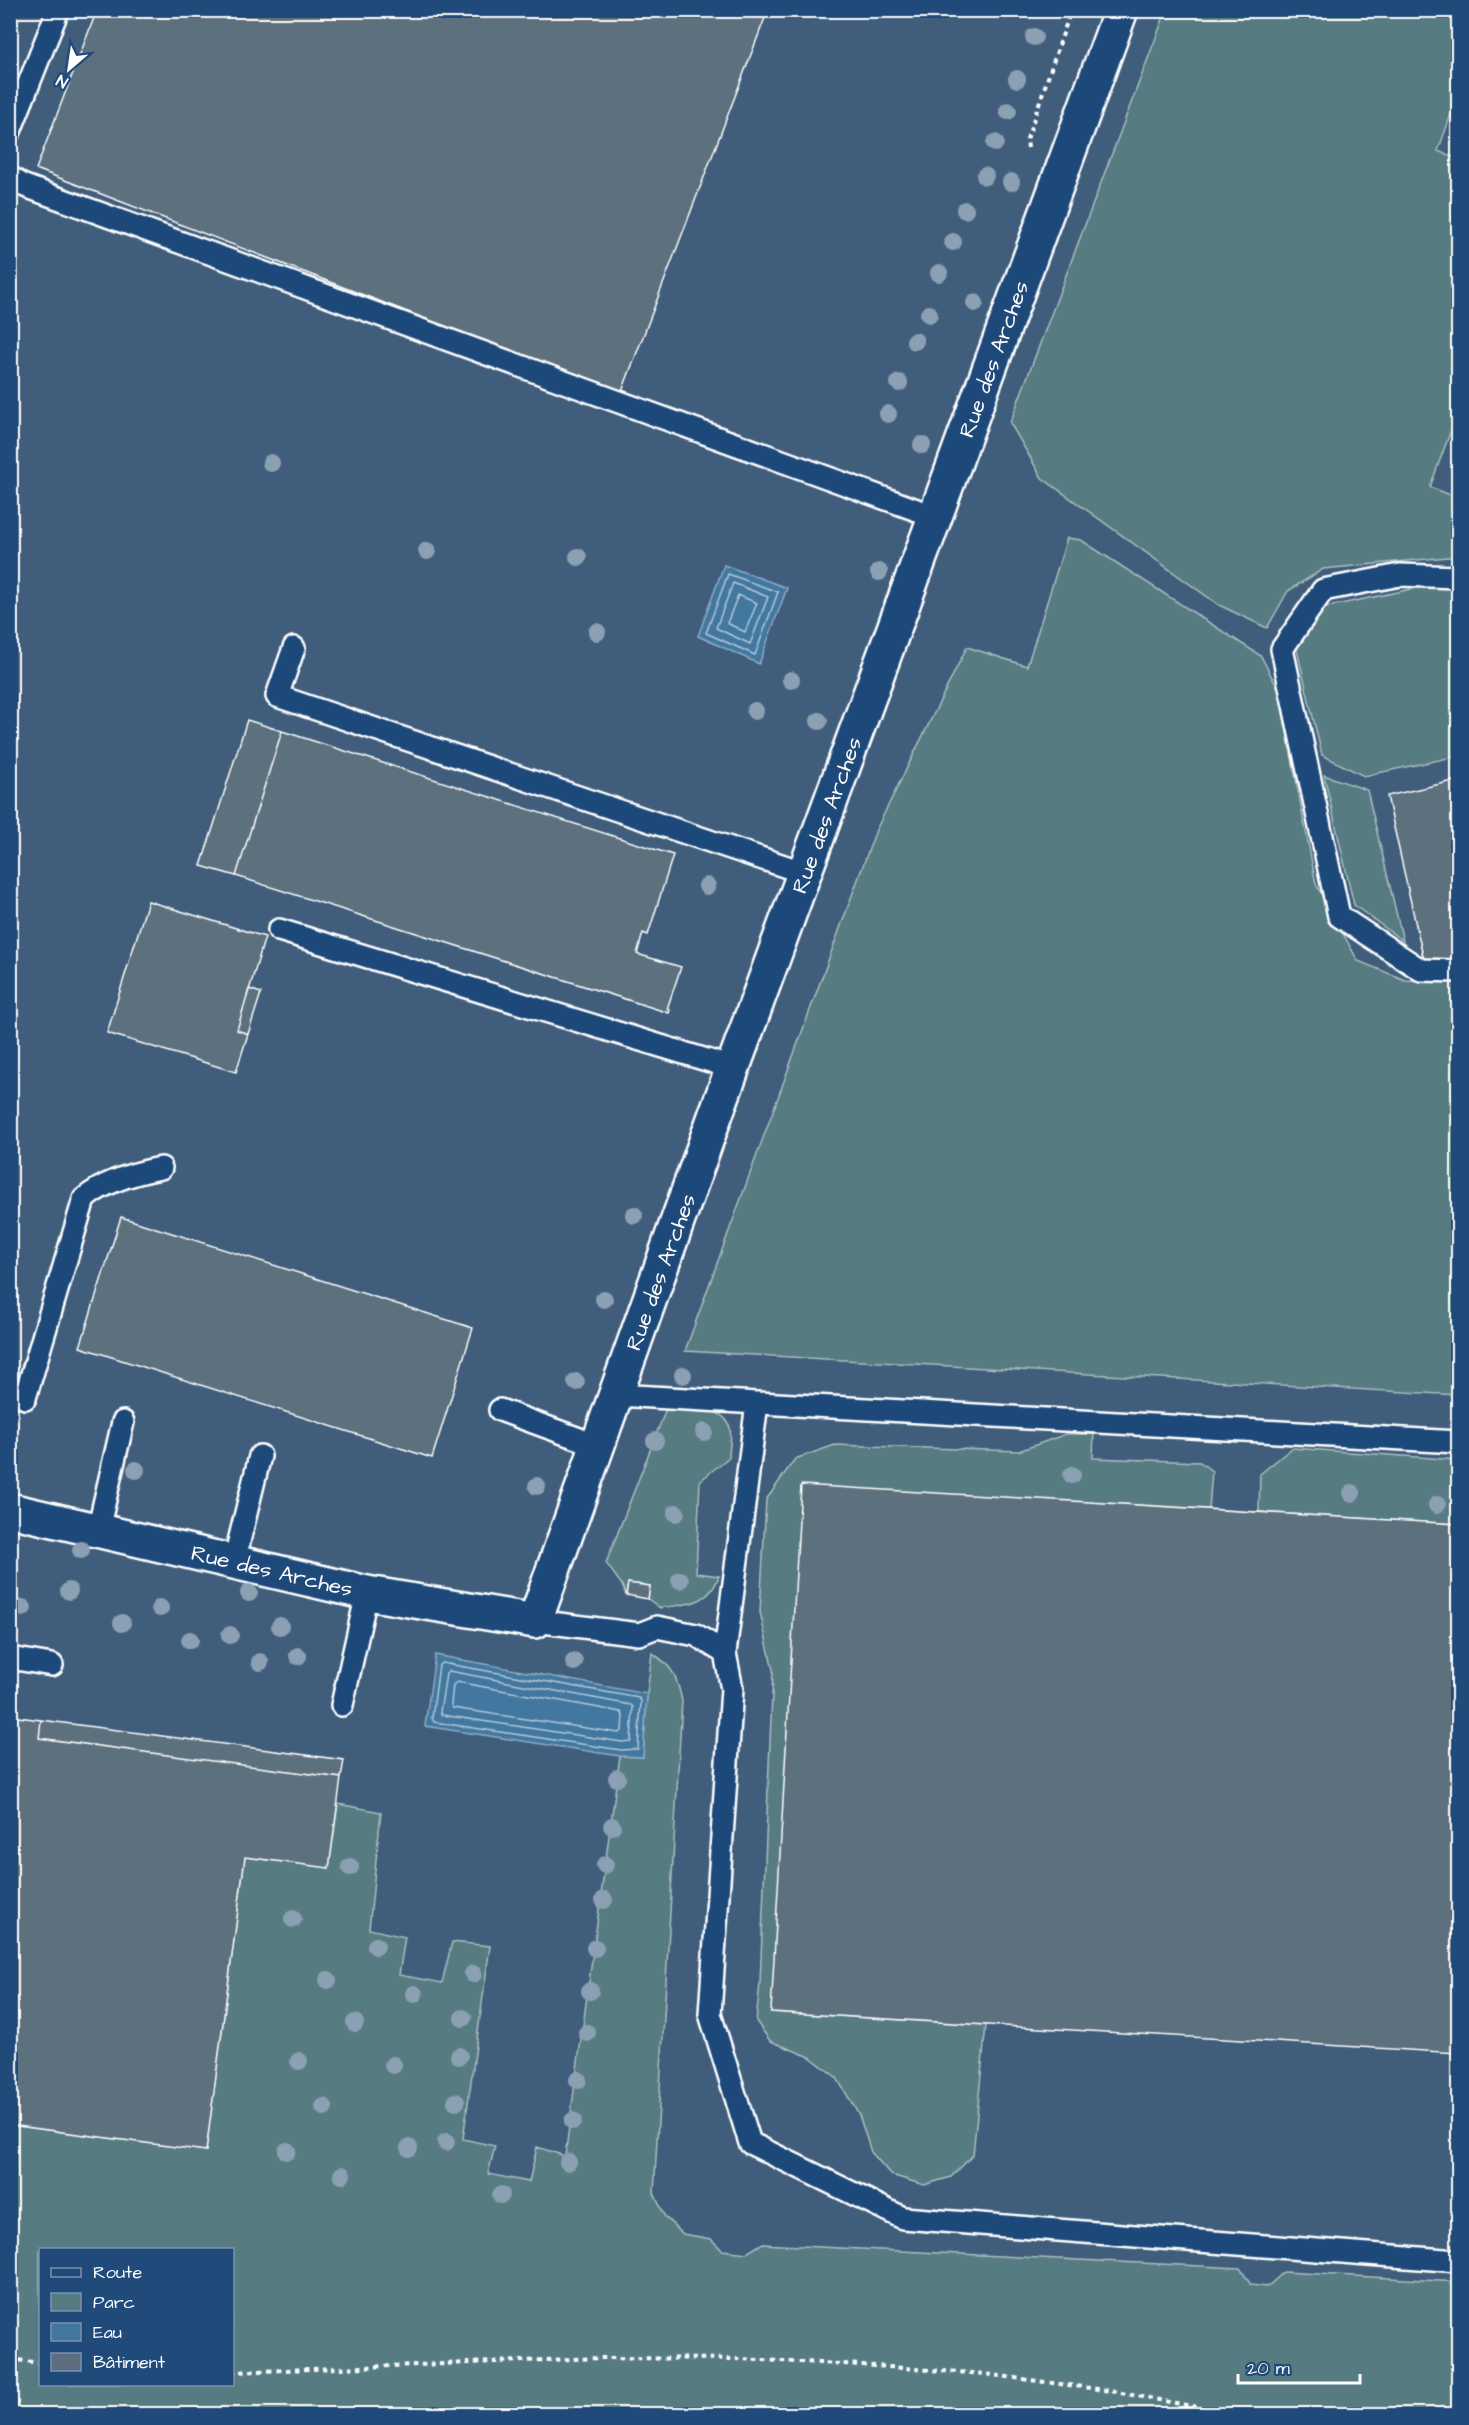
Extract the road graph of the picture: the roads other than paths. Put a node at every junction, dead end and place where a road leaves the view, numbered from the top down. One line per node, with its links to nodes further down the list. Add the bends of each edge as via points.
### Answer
1 (58, 10): 3 (lane)
2 (1121, 10): 5 (street, Rue des Arches)
3 (10, 131)
4 (10, 177): 5 (lane, via 22,185)
5 (936, 517): 8 (street, Rue des Arches)
6 (1458, 577): 10 (lane, via 1400,575 1323,590 1282,649 1339,916 1421,970)
7 (294, 648): 8 (lane, via 277,696)
8 (805, 873): 11 (street, Rue des Arches)
9 (279, 930): 11 (lane)
10 (1458, 971)
11 (733, 1068): 13 (street, Rue des Arches)
12 (161, 1168): 14 (lane, via 96,1189 84,1199)
13 (616, 1395): 15 (lane); 19 (street, Rue des Arches)
14 (26, 1398)
15 (757, 1403): 18 (lane); 26 (lane)
16 (500, 1410): 19 (lane)
17 (123, 1422): 22 (lane)
18 (1458, 1442)
19 (596, 1445): 25 (street, Rue des Arches)
20 (260, 1456): 23 (lane)
21 (10, 1510): 22 (street, Rue des Arches)
22 (98, 1530): 23 (street, Rue des Arches)
23 (234, 1562): 24 (street, Rue des Arches)
24 (367, 1593): 25 (street, Rue des Arches); 29 (lane)
25 (535, 1621): 26 (lane, Rue des Arches, via 639,1634 657,1627 696,1635)
26 (725, 1653): 30 (lane, via 732,1689 710,2014 750,2143 903,2218)
27 (10, 1658): 28 (lane)
28 (52, 1665)
29 (342, 1705)
30 (1458, 2261)

